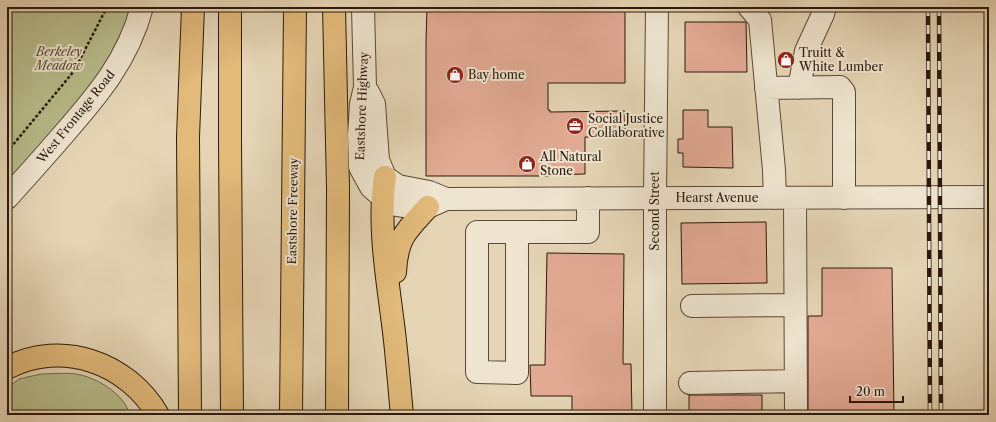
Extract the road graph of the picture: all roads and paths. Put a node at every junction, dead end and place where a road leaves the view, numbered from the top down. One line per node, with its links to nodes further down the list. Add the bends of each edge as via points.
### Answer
1 (107, 7): 13 (path, via 74,71)
2 (142, 7): 16 (street, West Frontage Road, via 125,53 106,84)
3 (194, 7): 30 (highway, via 188,137)
4 (230, 7): 31 (highway)
5 (294, 7): 32 (highway, Eastshore Freeway)
6 (334, 7): 33 (highway, via 338,188)
7 (363, 7): 14 (street, Eastshore Highway, via 365,87 360,104 360,167 371,187)
8 (657, 7): 18 (street, Second Street)
9 (750, 7): 11 (street, via 760,20)
10 (825, 7): 12 (street, via 806,50)
11 (766, 88): 12 (street); 19 (street, via 774,170)
12 (799, 88): 20 (street, via 840,88 844,92)
13 (7, 152)
14 (384, 188): 21 (street, Hearst Avenue, via 396,206 416,208); 25 (highway, via 386,268)
15 (989, 197): 20 (street, Hearst Avenue)
16 (7, 198)
17 (588, 198): 18 (street, Hearst Avenue); 21 (street, Hearst Avenue); 22 (street, via 588,232)
18 (655, 198): 19 (street, Hearst Avenue); 35 (street, Second Street)
19 (785, 198): 20 (street, Hearst Avenue); 23 (street)
20 (844, 198)
21 (437, 203): 25 (highway, via 406,230 397,250)
22 (517, 232): 22 (street, via 477,232 477,372 517,373)
23 (795, 305): 24 (street); 27 (street)
24 (692, 306)
25 (395, 337): 34 (highway)
26 (7, 368): 29 (highway, via 28,359 47,355 92,360 130,381 146,397)
27 (796, 381): 28 (street); 36 (street)
28 (690, 383)
29 (158, 415)
30 (190, 415)
31 (232, 415)
32 (291, 415)
33 (338, 415)
34 (402, 415)
35 (655, 415)
36 (796, 415)

